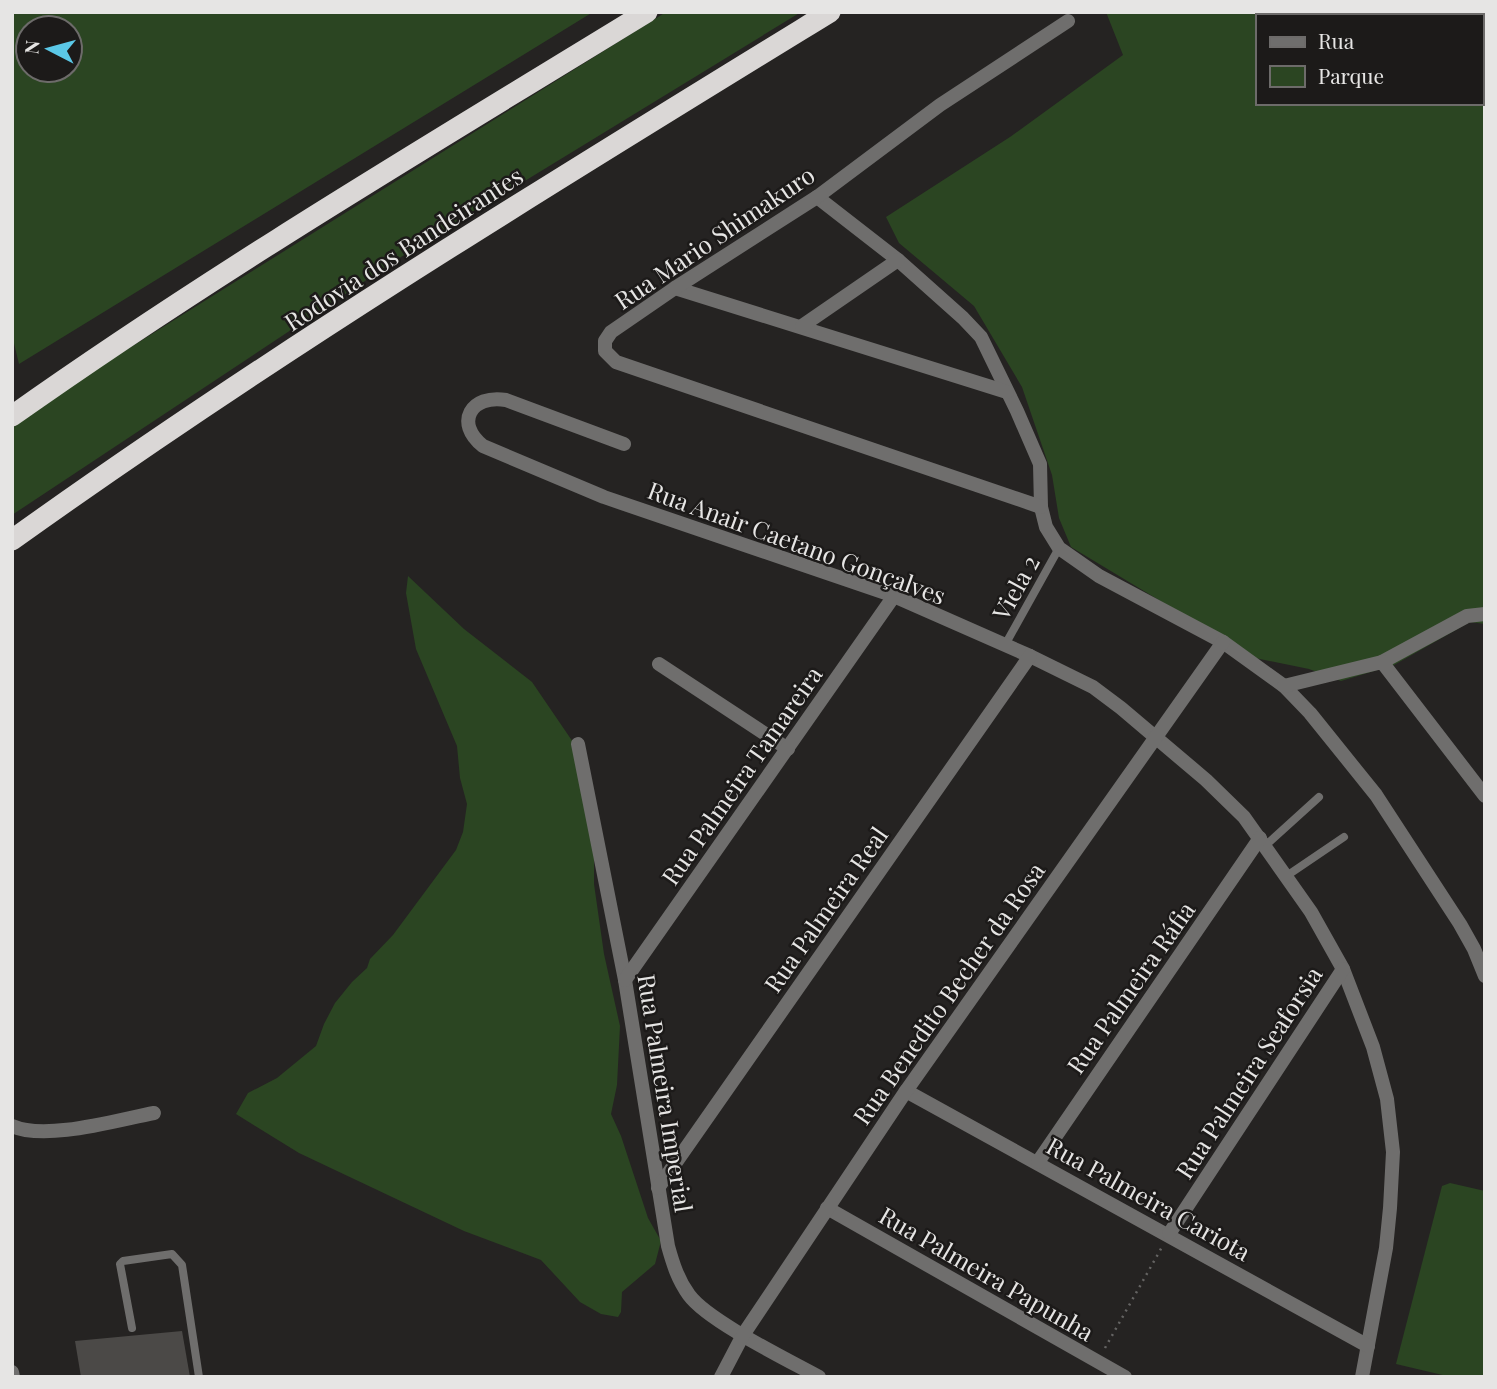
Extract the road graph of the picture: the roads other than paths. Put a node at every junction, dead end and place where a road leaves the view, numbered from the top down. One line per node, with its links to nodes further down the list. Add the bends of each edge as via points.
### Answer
1 (647, 12): 9 (highway, via 112,345)
2 (830, 12): 11 (highway, Rodovia dos Bandeirantes, via 490,222)
3 (1068, 21): 4 (street, Rua Mario Shimakuro, via 940,105)
4 (817, 197): 5 (street); 6 (street, Rua Mario Shimakuro)
5 (898, 260): 7 (street); 8 (street, via 981,337)
6 (675, 288): 7 (street); 12 (street, Rua Mario Shimakuro, via 611,332 605,341 609,357)
7 (802, 326): 8 (street)
8 (1007, 392): 12 (street, via 1040,464)
9 (12, 416)
10 (624, 444): 16 (street, Rua Anair Caetano Gonçalves, via 496,398 473,406 468,418 473,439 482,446 604,497)
11 (80, 491): 13 (highway, Rodovia dos Bandeirantes); 14 (highway)
12 (1041, 507): 15 (street)
13 (12, 540)
14 (12, 548)
15 (1059, 548): 18 (street, via 1099,576); 19 (lane, Viela 2)
16 (894, 596): 19 (street, Rua Anair Caetano Gonçalves); 26 (street, Rua Palmeira Tamareira)
17 (1485, 614): 21 (street, via 1467,616)
18 (1223, 642): 23 (street); 24 (street, Rua Benedito Becher da Rosa)
19 (1005, 645): 20 (street, Rua Anair Caetano Gonçalves)
20 (1030, 656): 24 (street, Rua Anair Caetano Gonçalves, via 1093,687); 39 (street, Rua Palmeira Real)
21 (1382, 662): 23 (street); 27 (street)
22 (659, 664): 26 (street)
23 (1284, 686): 33 (street, via 1376,795 1460,924)
24 (1153, 737): 30 (street, Rua Anair Caetano Gonçalves, via 1206,780); 35 (street, Rua Benedito Becher da Rosa)
25 (578, 744): 34 (street, Rua Palmeira Imperial)
26 (788, 749): 34 (street, Rua Palmeira Tamareira)
27 (1485, 796)
28 (1319, 797): 30 (lane)
29 (1344, 837): 31 (lane)
30 (1263, 842): 31 (street, Rua Anair Caetano Gonçalves); 38 (street, Rua Palmeira Ráfia)
31 (1285, 877): 32 (street, Rua Anair Caetano Gonçalves, via 1311,912)
32 (1343, 970): 41 (street, Rua Palmeira Seaforsia); 44 (street, Rua Anair Caetano Gonçalves, via 1373,1047 1387,1099 1393,1152 1386,1248)
33 (1485, 976)
34 (625, 980): 39 (street, Rua Palmeira Imperial)
35 (906, 1091): 38 (street, Rua Palmeira Cariota); 40 (street, Rua Benedito Becher da Rosa)
36 (154, 1113): 37 (street, via 37,1132)
37 (12, 1126)
38 (1038, 1162): 41 (street, Rua Palmeira Cariota)
39 (659, 1188): 43 (street, Rua Palmeira Imperial, via 676,1273 691,1298)
40 (827, 1208): 43 (street, Rua Benedito Becher da Rosa); 48 (street, Rua Palmeira Papunha)
41 (1168, 1234): 44 (street, Rua Palmeira Cariota)
42 (132, 1328): 45 (lane, via 120,1264 172,1254 182,1265)
43 (743, 1335): 46 (street, Rua Benedito Becher da Rosa); 47 (street, Rua Palmeira Imperial)
44 (1368, 1346): 49 (street, Rua Anair Caetano Gonçalves)
45 (199, 1377)
46 (720, 1377)
47 (818, 1377)
48 (1125, 1377)
49 (1362, 1377)

